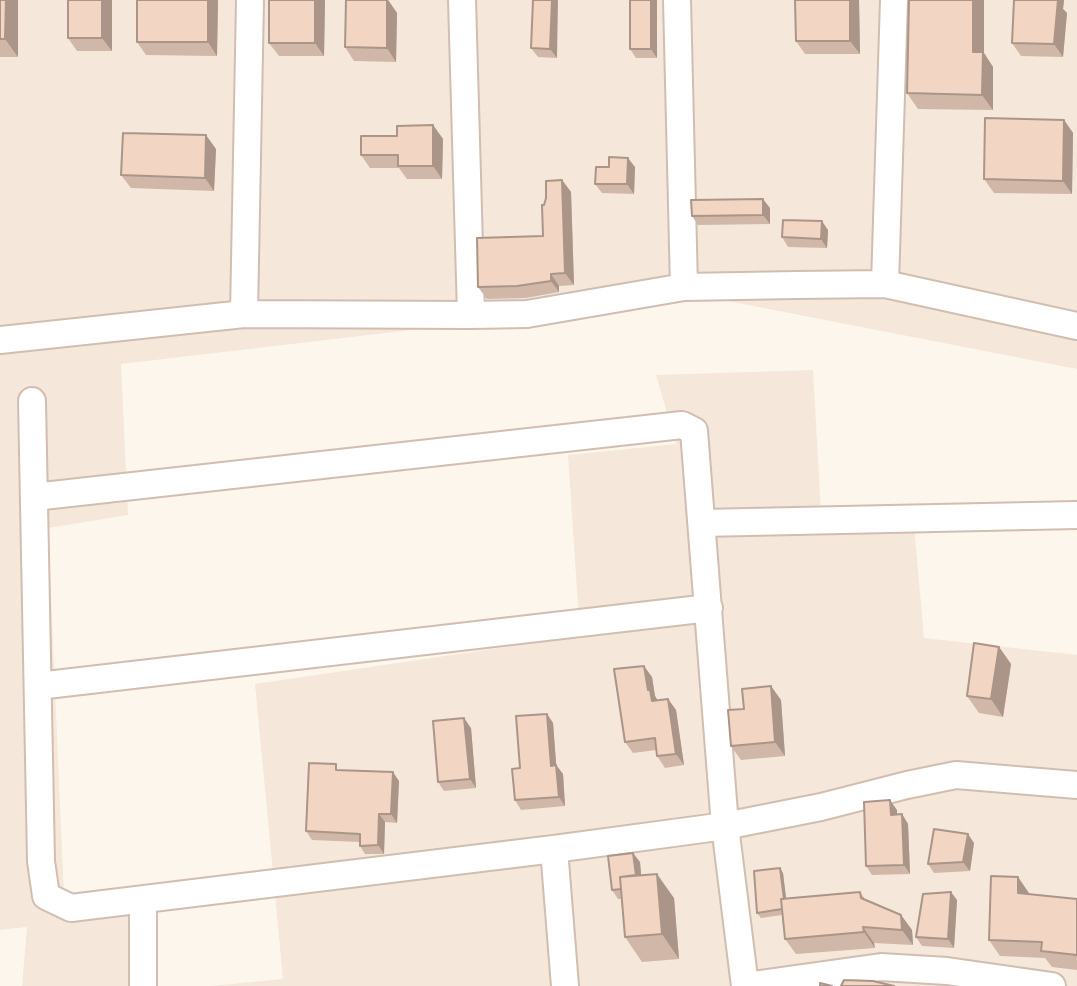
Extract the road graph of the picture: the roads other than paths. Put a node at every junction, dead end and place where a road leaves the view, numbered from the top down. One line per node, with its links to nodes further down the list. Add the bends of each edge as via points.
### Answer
1 (250, 0): 7 (street)
2 (462, 0): 8 (street)
3 (677, 0): 6 (street)
4 (894, 0): 5 (street)
5 (885, 284): 6 (street); 9 (street)
6 (684, 287): 8 (street, via 527,314)
7 (244, 314): 8 (street); 10 (street)
8 (471, 315)
9 (1077, 326)
10 (0, 340)
11 (32, 401): 12 (street)
12 (34, 497): 14 (street, via 682,425 694,431); 16 (street)
13 (1077, 515): 14 (street)
14 (702, 523): 15 (street)
15 (709, 608): 16 (street); 18 (street)
16 (38, 686): 20 (street, via 41,861 46,896 71,908)
17 (1077, 785): 18 (street, via 956,775)
18 (725, 826): 19 (street); 23 (street)
19 (554, 849): 20 (street); 22 (street)
20 (143, 900): 21 (street)
21 (143, 986)
22 (565, 986)
23 (745, 986): 24 (street, via 881,967)
24 (1052, 986)

